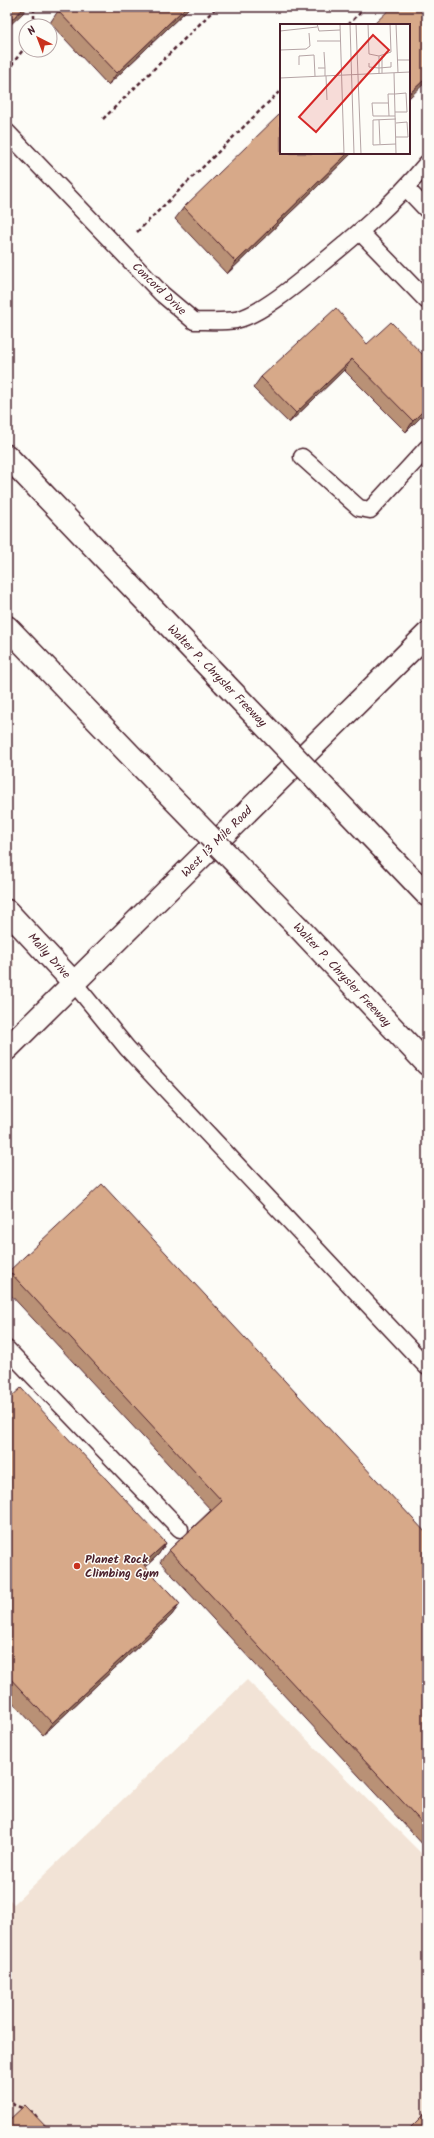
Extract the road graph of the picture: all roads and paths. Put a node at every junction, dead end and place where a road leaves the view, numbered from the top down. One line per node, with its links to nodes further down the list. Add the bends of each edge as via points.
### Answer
1 (34, 7): 4 (path)
2 (217, 7): 9 (path)
3 (366, 7): 5 (path)
4 (34, 18)
5 (349, 24)
6 (18, 56): 7 (path)
7 (7, 70)
8 (280, 91): 15 (path)
9 (103, 119)
10 (7, 132): 15 (lane, Concord Drive)
11 (427, 163): 12 (lane, Concord Drive)
12 (406, 188): 13 (lane); 14 (lane, Concord Drive)
13 (427, 210)
14 (360, 232): 15 (lane, Concord Drive, via 288,291 237,320 194,321 162,294); 16 (lane)
15 (119, 249)
16 (427, 301)
17 (427, 448): 19 (lane, via 370,510 359,508)
18 (7, 456): 22 (main road, Walter P. Chrysler Freeway, bridge)
19 (302, 457)
20 (7, 627): 26 (main road, Walter P. Chrysler Freeway, bridge)
21 (427, 634): 24 (main road, West 13 Mile Road)
22 (427, 895)
23 (7, 911): 24 (main road, Mally Drive)
24 (74, 983): 25 (main road, West 13 Mile Road); 28 (lane, via 127,1048)
25 (7, 1049)
26 (427, 1064)
27 (7, 1348): 29 (lane)
28 (427, 1367)
29 (180, 1529)
30 (7, 2098): 31 (path, via 14,2105 33,2112)
31 (40, 2122)

